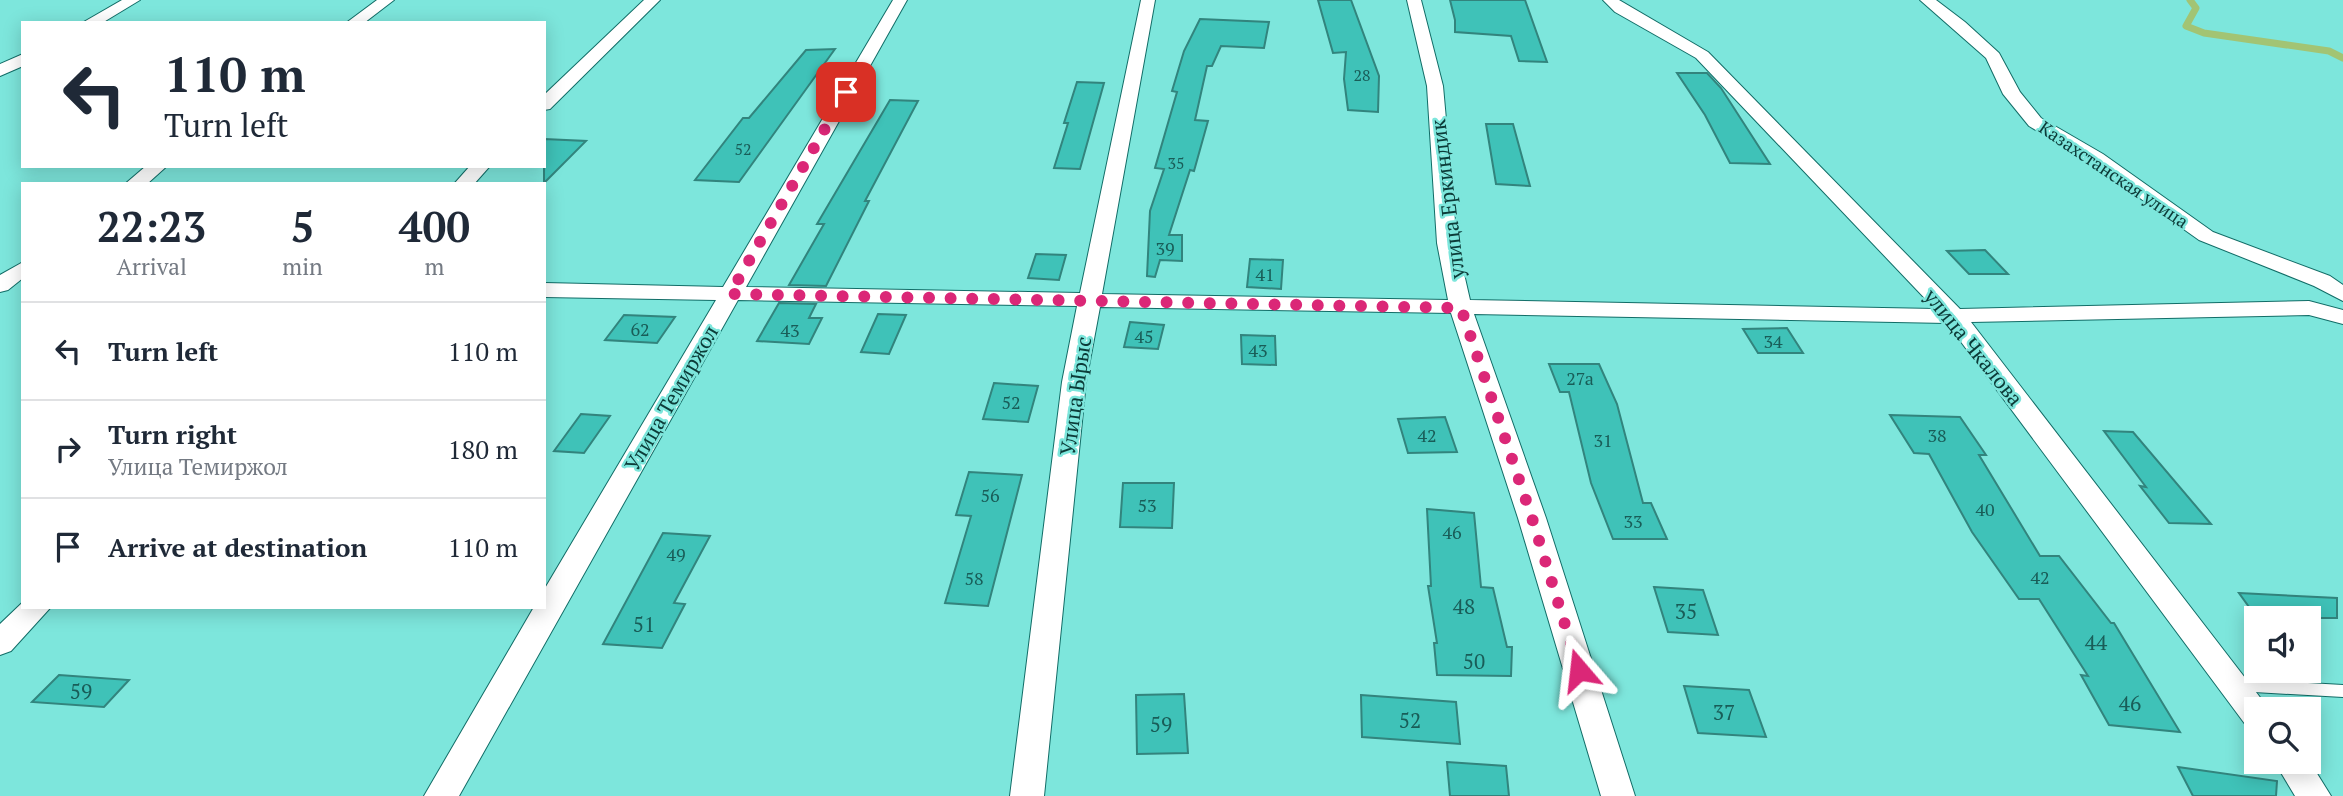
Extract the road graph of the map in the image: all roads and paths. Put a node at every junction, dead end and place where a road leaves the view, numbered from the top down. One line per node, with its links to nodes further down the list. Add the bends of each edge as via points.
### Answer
1 (133, 0): 9 (street)
2 (387, 0): 10 (street)
3 (653, 0): 13 (street)
4 (900, 0): 21 (street, Улица Темиржол)
5 (1149, 0): 23 (street, Улица Ырыс)
6 (1414, 0): 24 (street, улица Еркиндик, via 1435,86 1447,243)
7 (1611, 0): 25 (street, улица Чкалова, via 1702,55)
8 (1927, 0): 22 (street, Казахстанская улица, via 1993,56 2012,94 2035,122 2096,158 2206,236 2322,281)
9 (94, 21)
10 (357, 21)
11 (21, 60): 12 (street)
12 (0, 71)
13 (546, 103)
14 (155, 168): 16 (street)
15 (479, 168): 17 (street)
16 (137, 182)
17 (465, 182)
18 (17, 269): 19 (street)
19 (0, 285)
20 (546, 290): 21 (street)
21 (730, 294): 23 (street); 33 (street, Улица Темиржол)
22 (2343, 294)
23 (1091, 300): 24 (street); 34 (street, Улица Ырыс, via 1074,382)
24 (1461, 308): 25 (street); 35 (street, улица Еркиндик)
25 (1954, 316): 26 (street, via 2309,308); 29 (street, улица Чкалова)
26 (2343, 317)
27 (34, 609): 28 (street)
28 (0, 643)
29 (2233, 685): 30 (lane); 31 (street, улица Чкалова)
30 (2343, 691)
31 (2244, 699)
32 (2300, 774): 36 (street)
33 (441, 796)
34 (1027, 796)
35 (1618, 796)
36 (2314, 796)

